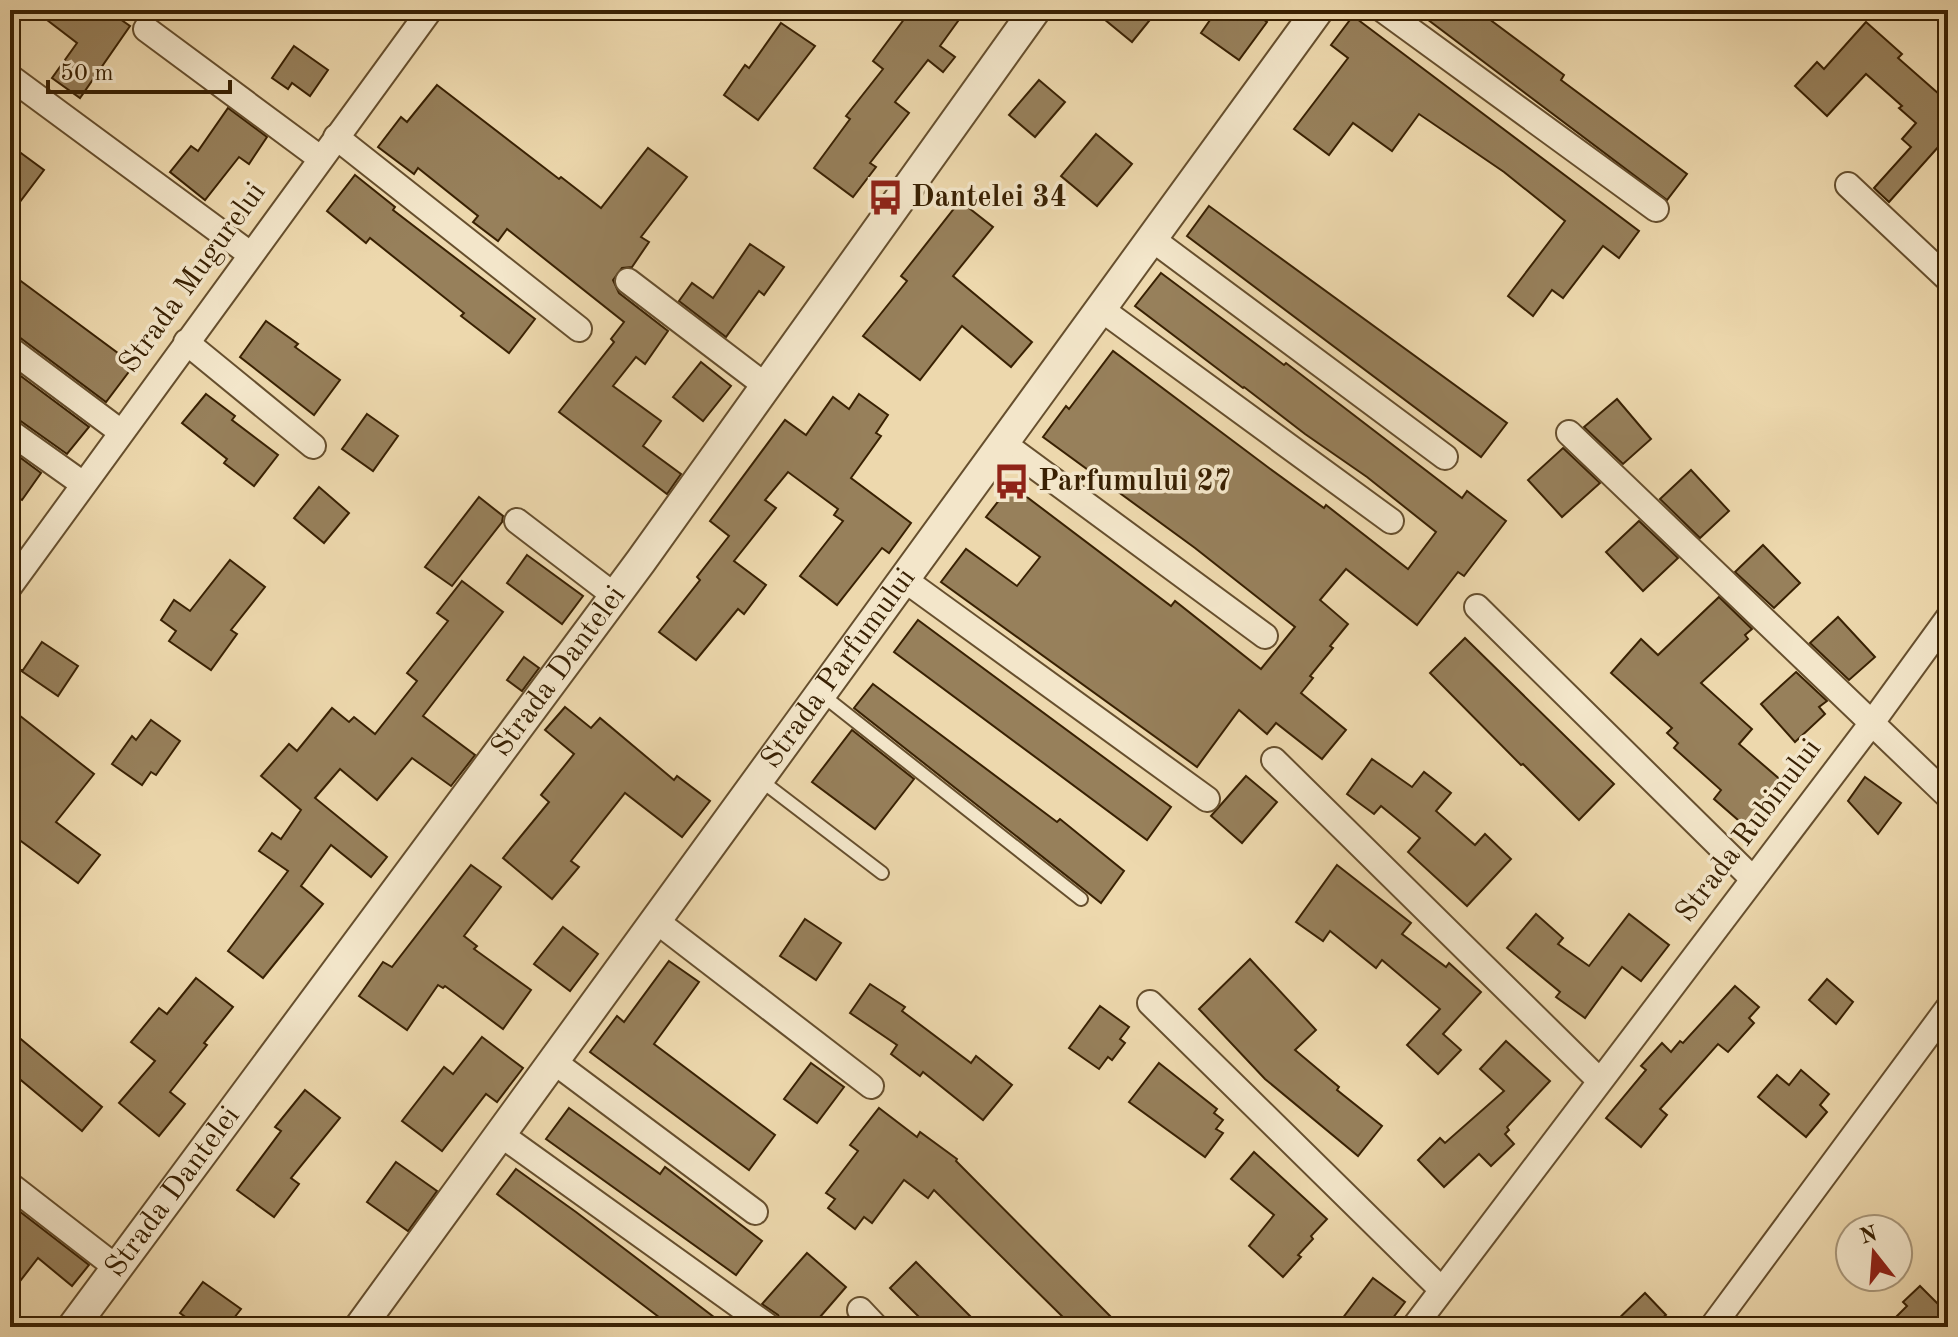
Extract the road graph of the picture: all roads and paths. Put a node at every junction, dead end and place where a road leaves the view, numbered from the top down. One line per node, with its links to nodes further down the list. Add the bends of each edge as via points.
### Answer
1 (430, 10): 7 (street, Strada Mugurelui)
2 (1035, 10): 19 (street, Strada Dantelei)
3 (1318, 10): 11 (street, Strada Parfumului)
4 (1383, 10): 10 (street)
5 (146, 29): 8 (street)
6 (10, 77): 12 (street)
7 (336, 137): 8 (street, Strada Mugurelui); 16 (street)
8 (320, 158): 12 (street, Strada Mugurelui)
9 (1848, 185): 13 (street)
10 (1656, 209)
11 (1152, 239): 15 (street, Strada Parfumului); 25 (street)
12 (250, 254): 17 (street, Strada Mugurelui)
13 (1948, 279)
14 (628, 281): 19 (street)
15 (1101, 309): 23 (street, Strada Parfumului); 28 (street)
16 (579, 329)
17 (186, 342): 21 (street, Strada Mugurelui); 24 (street)
18 (10, 349): 21 (street)
19 (766, 386): 31 (street, Strada Dantelei)
20 (10, 432): 26 (street)
21 (121, 432): 26 (street, Strada Mugurelui)
22 (1569, 433): 36 (street)
23 (1003, 443): 29 (street, Strada Parfumului); 34 (street)
24 (313, 446)
25 (1445, 457)
26 (83, 484): 30 (street, Strada Mugurelui)
27 (517, 521): 31 (street)
28 (1391, 521)
29 (905, 580): 35 (street, Strada Parfumului); 40 (street)
30 (10, 586)
31 (615, 596): 53 (street, Strada Dantelei)
32 (1477, 607): 42 (street)
33 (1948, 618): 36 (street, Strada Rubinului)
34 (1265, 636)
35 (821, 694): 38 (street, Strada Parfumului); 43 (lane)
36 (1871, 724): 39 (street); 42 (street, Strada Rubinului)
37 (1274, 760): 48 (street)
38 (759, 779): 41 (lane); 44 (street, Strada Parfumului)
39 (1948, 796)
40 (1207, 799)
41 (882, 873)
42 (1753, 879): 48 (street, Strada Rubinului)
43 (1081, 899)
44 (655, 920): 47 (street, Strada Parfumului); 49 (street)
45 (1150, 1003): 54 (street)
46 (1948, 1008): 59 (street)
47 (553, 1061): 50 (street, Strada Parfumului); 52 (street)
48 (1599, 1080): 54 (street, Strada Rubinului)
49 (871, 1086)
50 (500, 1134): 56 (street, Strada Parfumului); 57 (street)
51 (10, 1185): 53 (street)
52 (755, 1212)
53 (117, 1268): 55 (street, Strada Dantelei)
54 (1441, 1289): 58 (street, Strada Rubinului)
55 (73, 1327)
56 (360, 1327)
57 (769, 1327)
58 (1414, 1327)
59 (1712, 1327)

